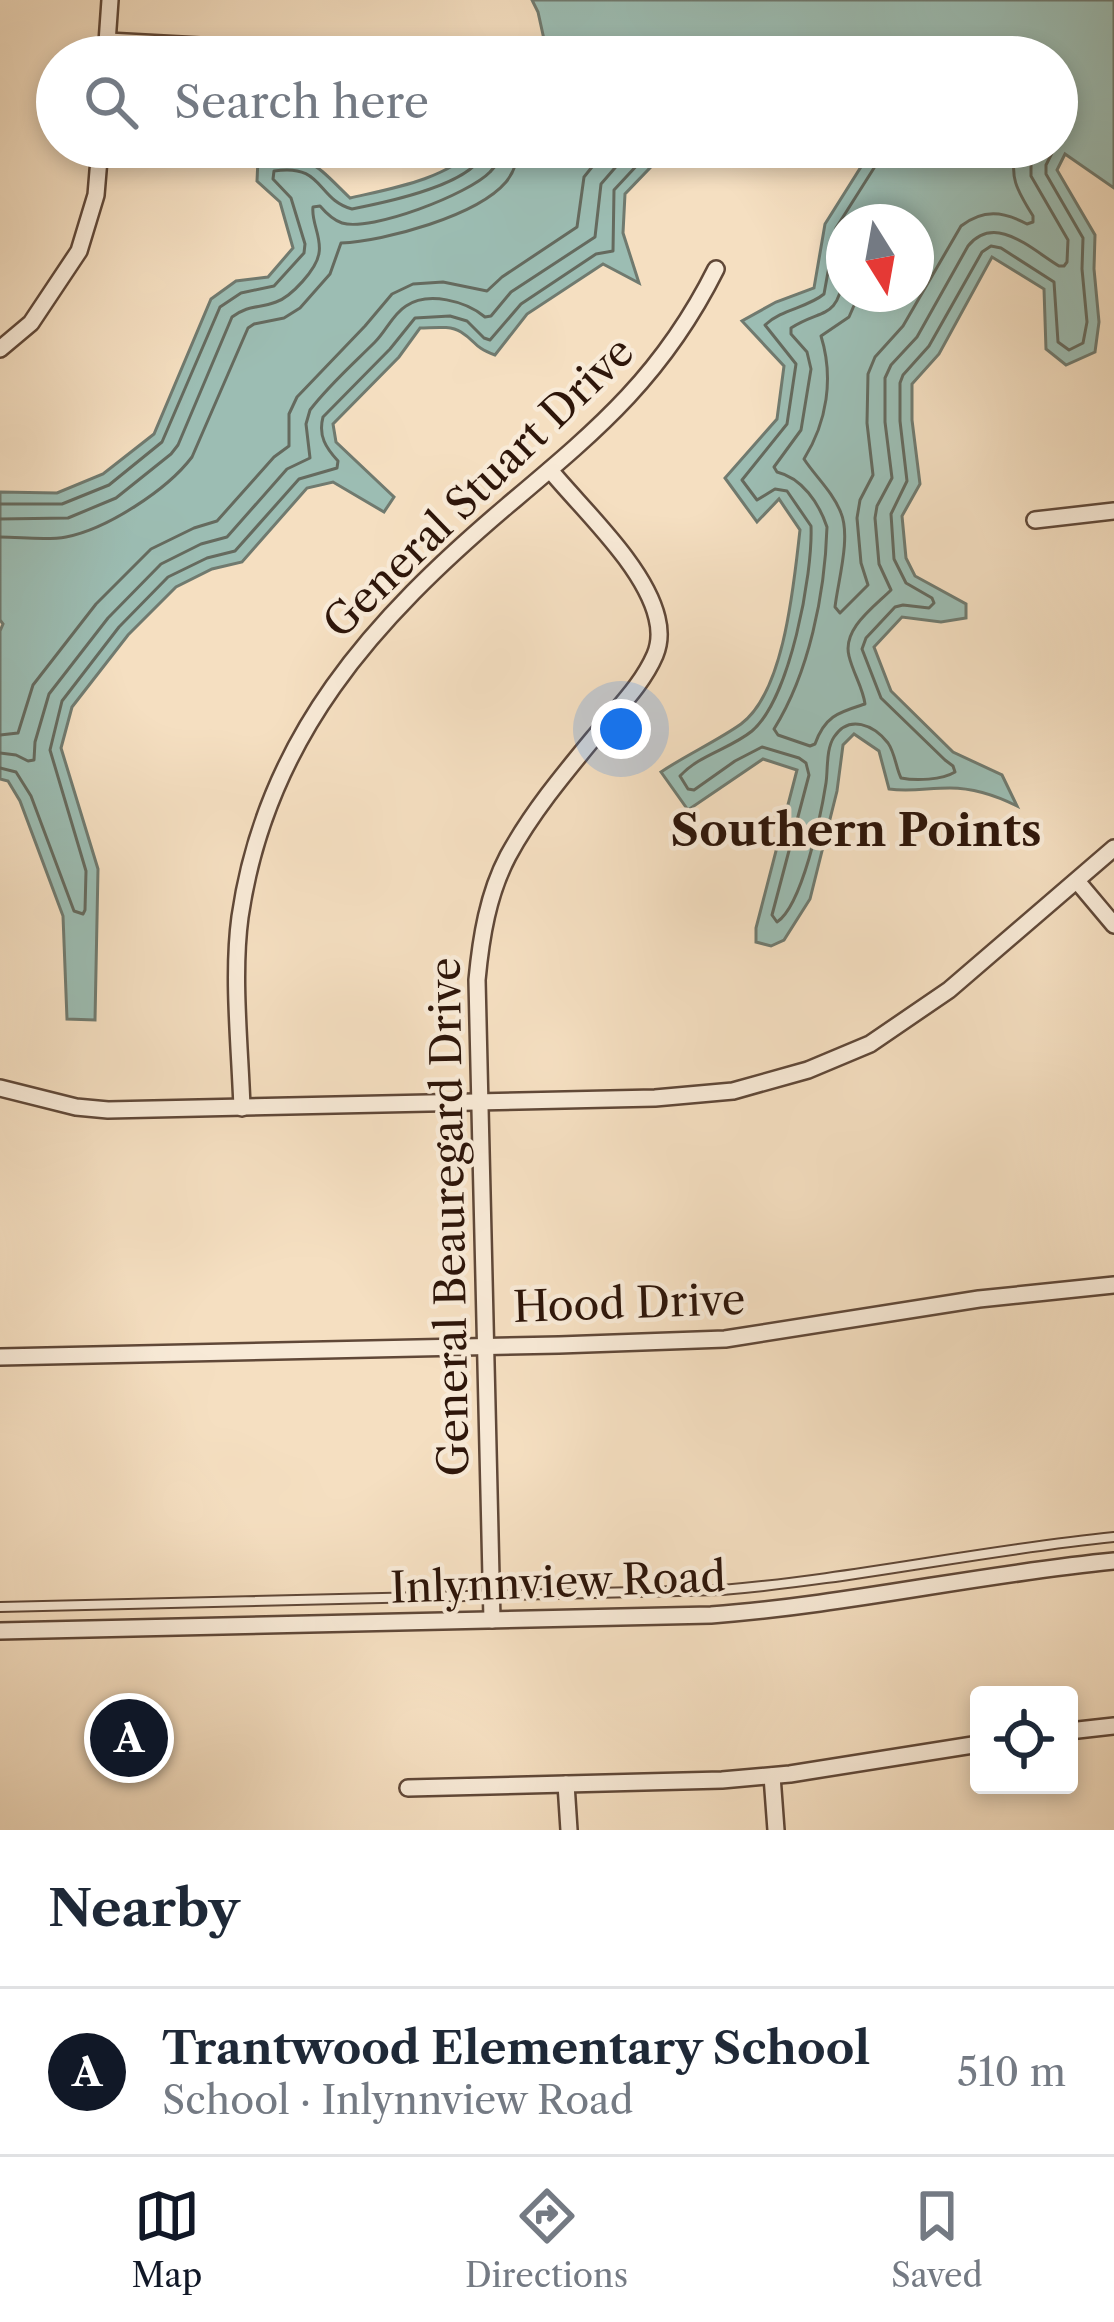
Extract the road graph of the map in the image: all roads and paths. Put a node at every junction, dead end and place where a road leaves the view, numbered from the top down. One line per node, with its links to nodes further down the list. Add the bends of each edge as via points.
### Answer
1 (110, 0): 2 (street)
2 (108, 36)
3 (98, 168): 5 (street, via 79,251 31,323)
4 (716, 269): 6 (street, General Stuart Drive, via 662,358)
5 (0, 349)
6 (550, 470): 13 (street, General Beauregard Drive, via 632,566 659,641 632,692 519,838 497,881 477,980); 14 (street, General Stuart Drive, via 388,615 341,672 279,782 240,917)
7 (1114, 511): 8 (street)
8 (1035, 520)
9 (1114, 848): 10 (street)
10 (1077, 881): 11 (street); 13 (street, via 949,990 839,1059 717,1093)
11 (1114, 925)
12 (0, 1088): 14 (street, via 108,1110)
13 (480, 1101): 14 (street); 16 (street, General Beauregard Drive)
14 (242, 1108)
15 (1114, 1285): 16 (street, Hood Drive, via 725,1339)
16 (484, 1345): 17 (street, Hood Drive); 20 (street, General Beauregard Drive)
17 (0, 1357)
18 (1114, 1537): 20 (lane, via 751,1587)
19 (1114, 1561): 22 (street, Inlynnview Road, via 771,1610)
20 (492, 1597): 21 (lane); 22 (street, General Beauregard Drive)
21 (0, 1607)
22 (493, 1620): 23 (street, Inlynnview Road)
23 (0, 1631)
24 (1114, 1726): 25 (street)
25 (1078, 1730)
26 (970, 1745): 27 (street)
27 (772, 1776): 28 (street); 31 (street)
28 (566, 1784): 29 (street); 30 (street)
29 (408, 1788)
30 (569, 1830)
31 (776, 1830)

